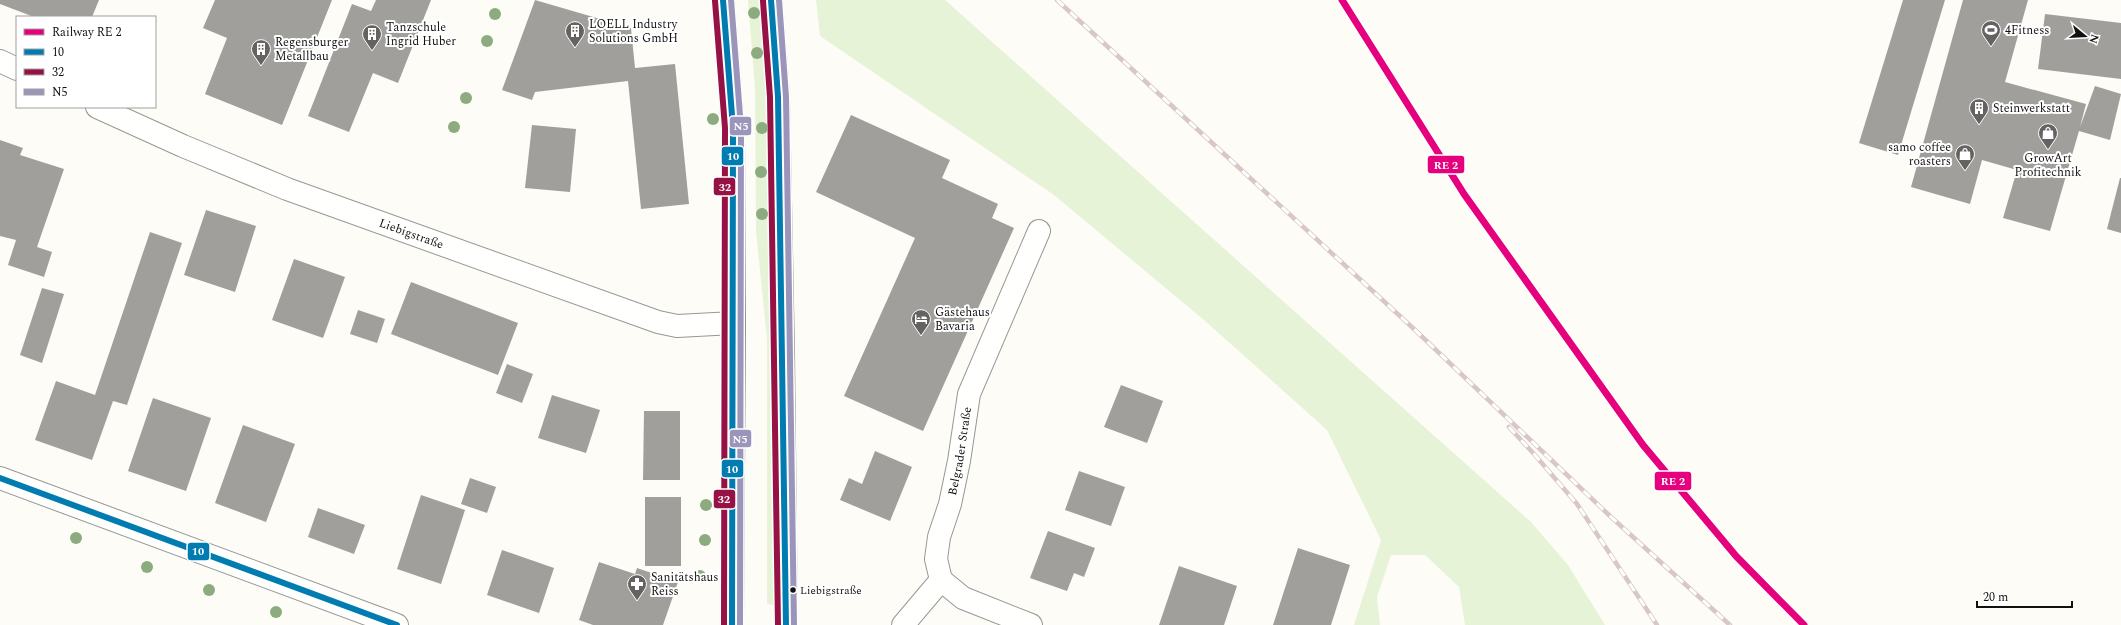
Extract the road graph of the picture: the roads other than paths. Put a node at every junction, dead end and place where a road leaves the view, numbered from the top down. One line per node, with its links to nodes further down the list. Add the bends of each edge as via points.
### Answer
1 (723, 0): 7 (main road, via 733,128)
2 (771, 0): 12 (main road, via 778,113)
3 (0, 61): 4 (street)
4 (16, 69)
5 (99, 108): 7 (street, Liebigstraße, via 287,189 658,322 677,326)
6 (1039, 231): 9 (street, Belgrader Straße, via 969,394 960,461 939,537 936,559)
7 (734, 323): 11 (main road)
8 (0, 478): 10 (street)
9 (941, 580): 13 (street); 14 (street, via 963,598)
10 (396, 625)
11 (732, 625)
12 (786, 625)
13 (903, 625)
14 (1031, 625)

